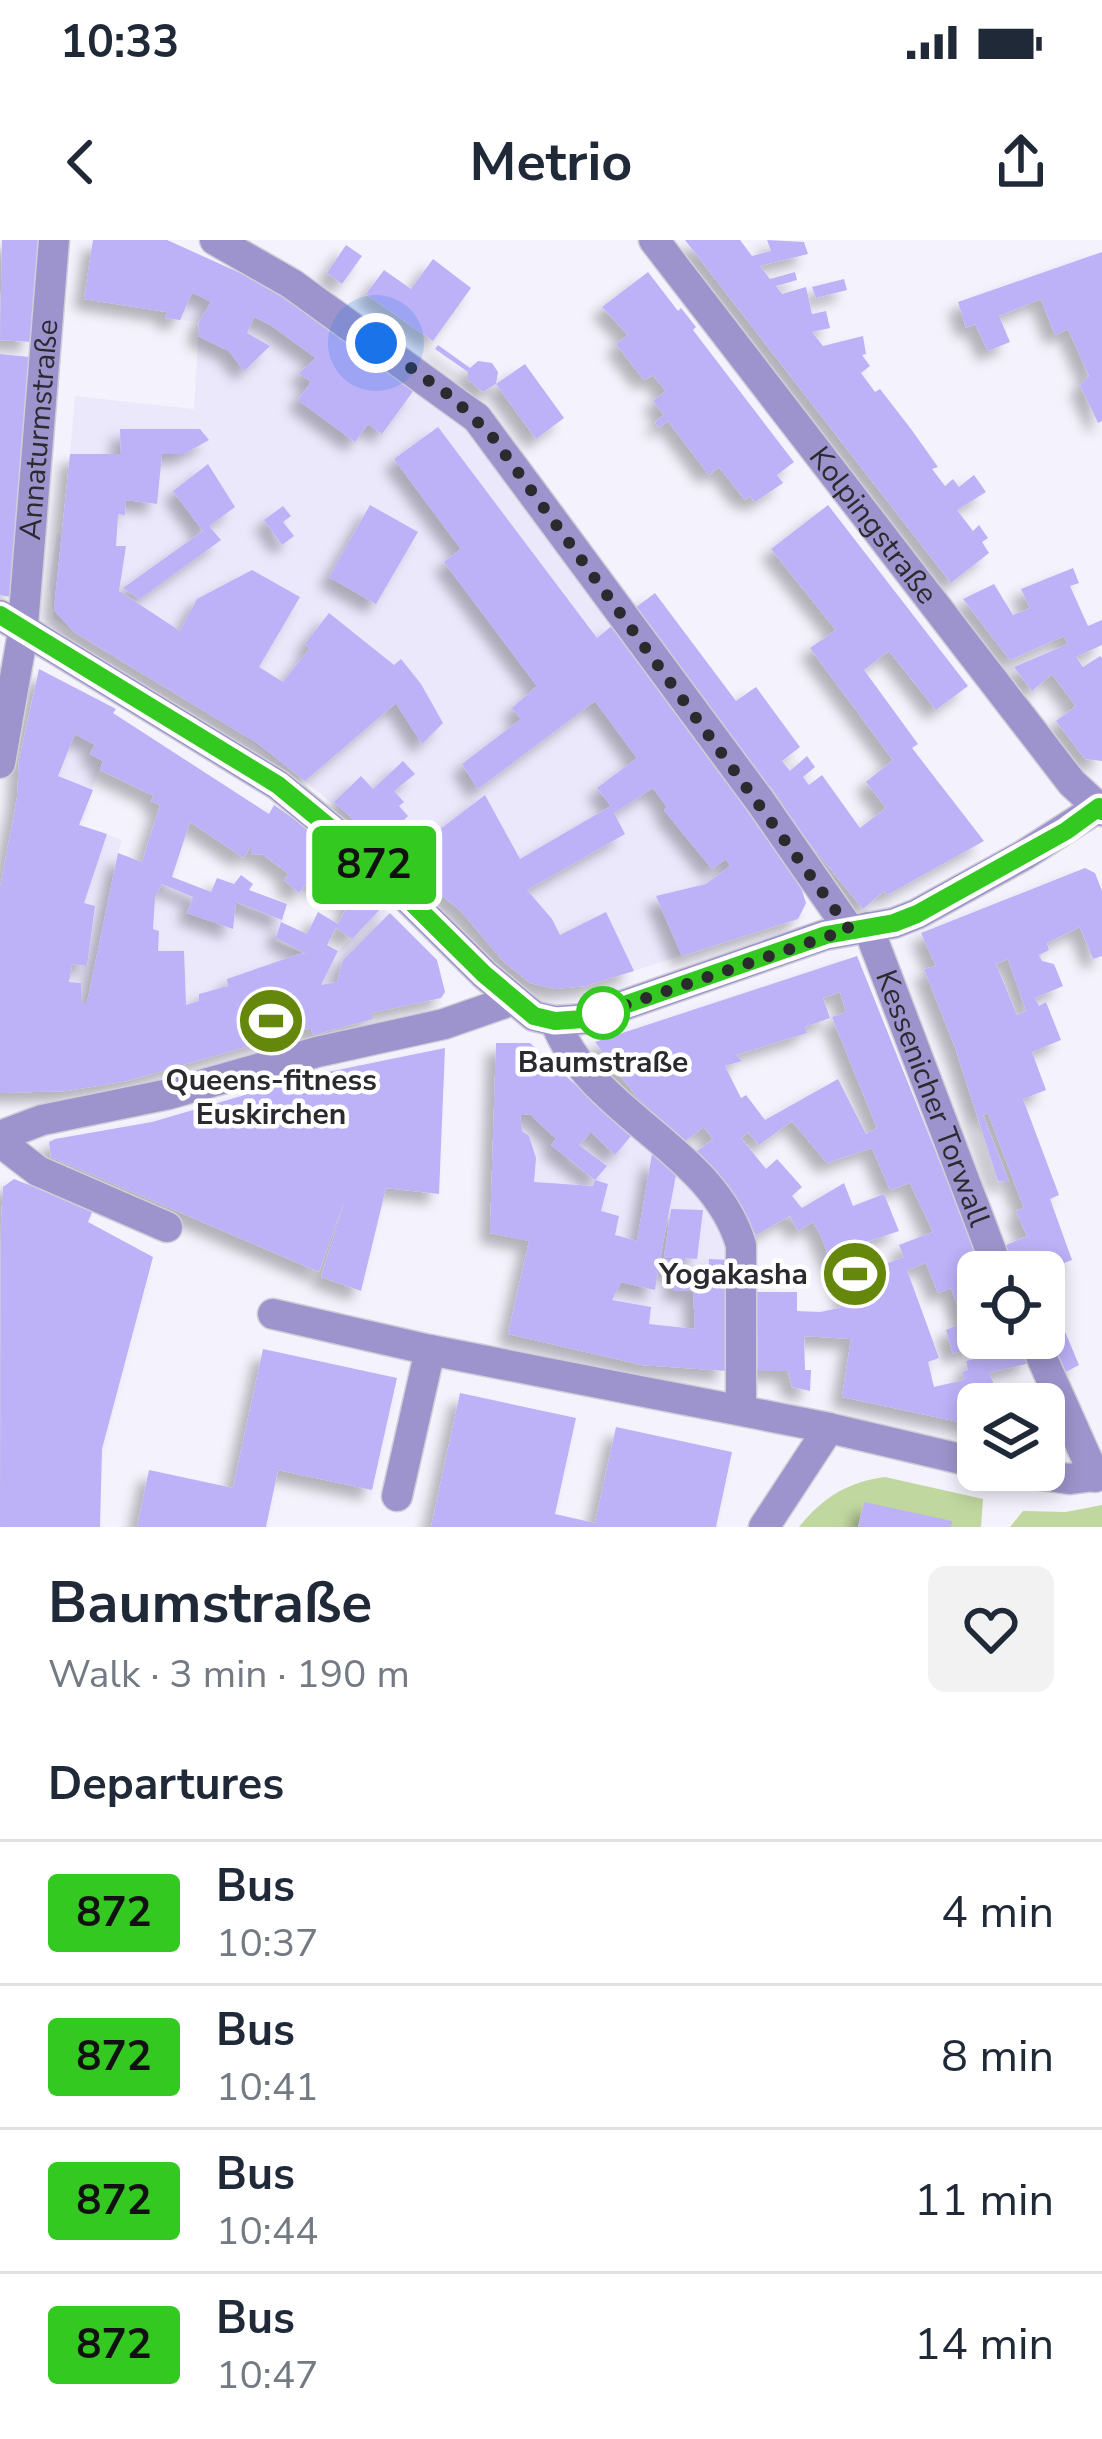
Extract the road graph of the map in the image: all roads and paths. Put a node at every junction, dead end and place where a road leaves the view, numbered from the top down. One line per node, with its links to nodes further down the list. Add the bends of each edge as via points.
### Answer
1 (54, 240): 4 (street, Annaturmstraße)
2 (215, 240): 7 (street, Kessenicher Torwall, via 292,284 477,418)
3 (654, 240): 6 (street, Kolpingstraße, via 1072,782)
4 (11, 621): 5 (street, Annaturmstraße); 8 (street, via 307,807)
5 (0, 763)
6 (1101, 808): 7 (street, via 947,899 894,923)
7 (858, 928): 9 (street, via 584,1019); 12 (street, Kessenicher Torwall)
8 (514, 1000): 9 (street); 10 (street, via 169,1094 42,1120)
9 (555, 1021): 16 (street, via 599,1086 708,1189 735,1226)
10 (0, 1139): 11 (street, via 38,1171)
11 (167, 1227)
12 (990, 1251)
13 (273, 1314): 14 (street)
14 (430, 1350): 16 (street); 21 (street)
15 (1043, 1359): 19 (street)
16 (741, 1410): 17 (street)
17 (829, 1428): 18 (street); 22 (street)
18 (957, 1458)
19 (1099, 1476): 20 (street)
20 (1065, 1478)
21 (397, 1496)
22 (764, 1527)

